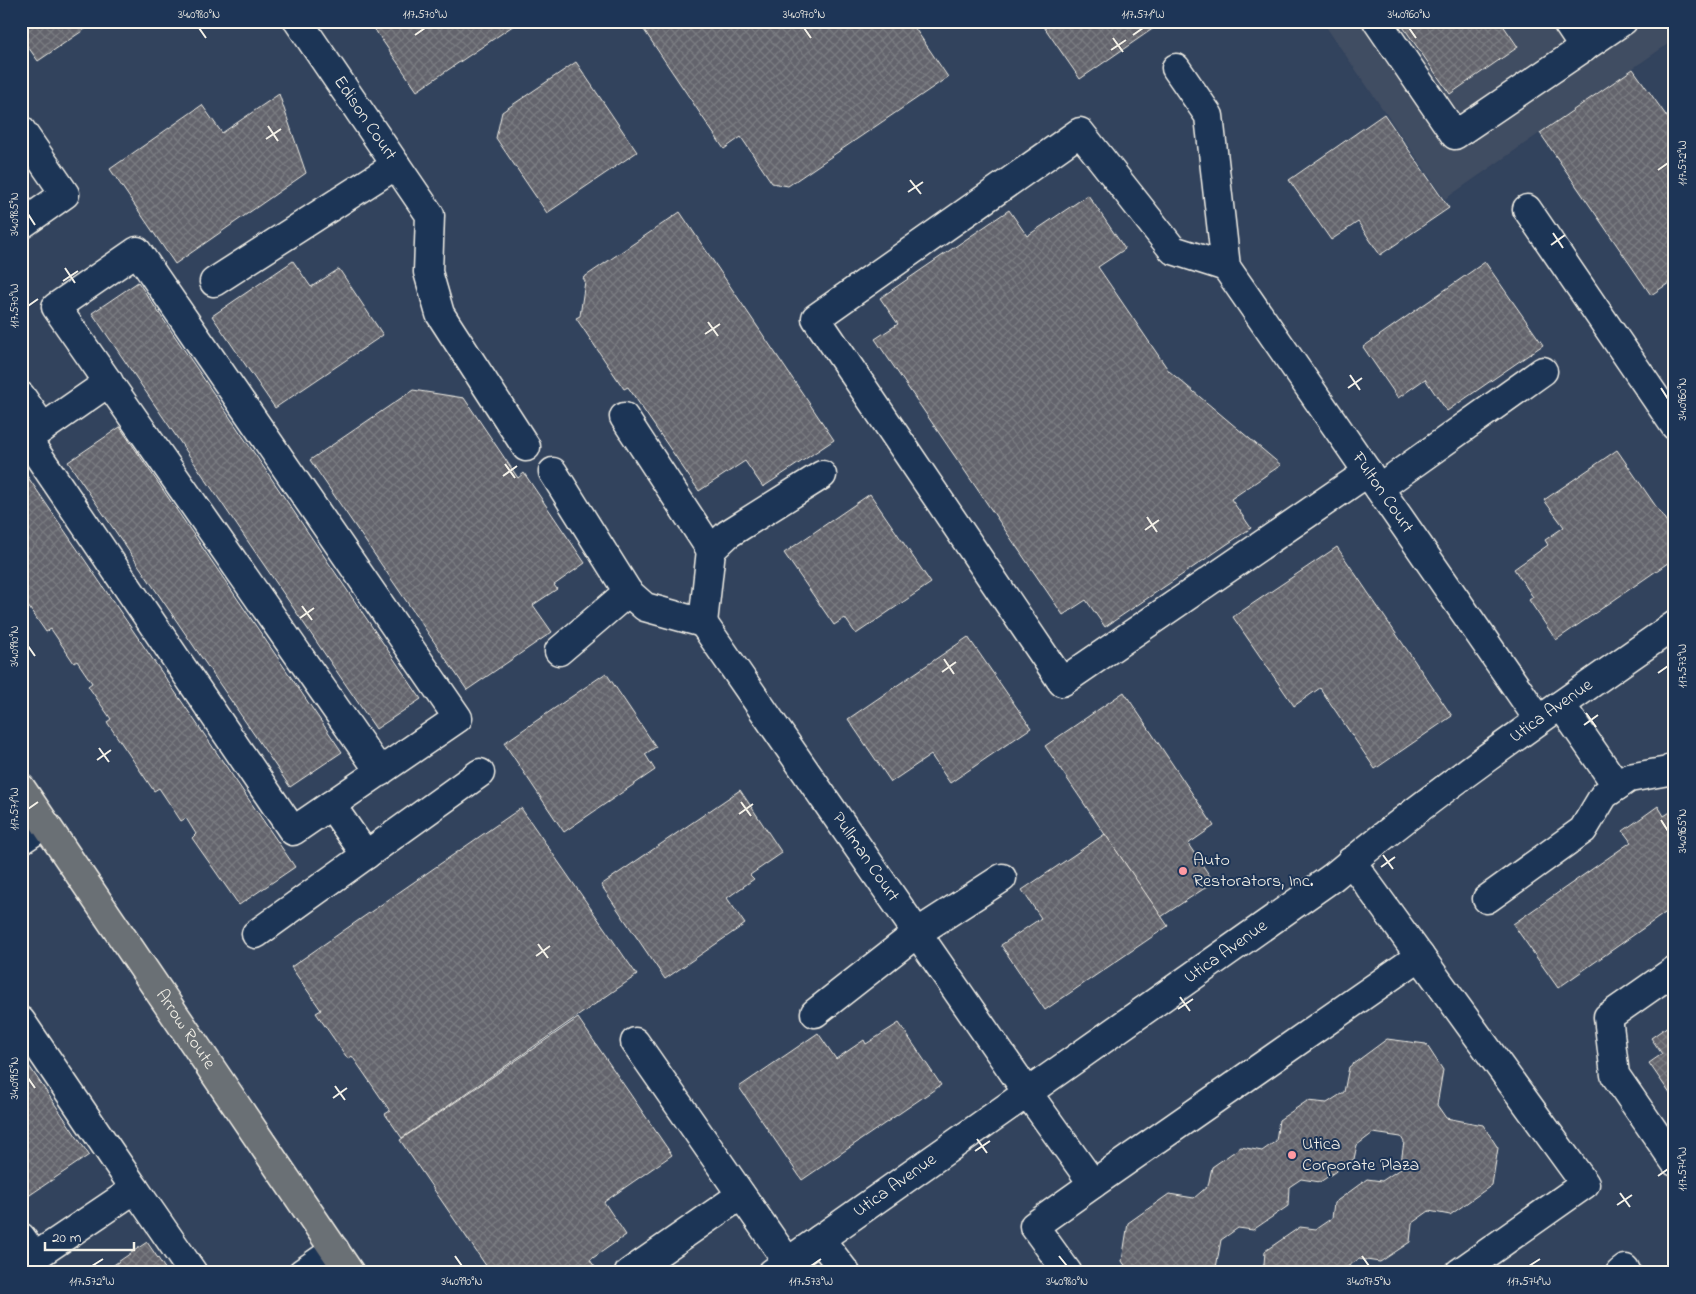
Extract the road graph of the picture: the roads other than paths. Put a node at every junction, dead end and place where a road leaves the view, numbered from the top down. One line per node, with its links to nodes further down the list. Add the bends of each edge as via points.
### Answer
1 (298, 21): 8 (street, Edison Court)
2 (1377, 21): 5 (street, via 1455,135)
3 (1566, 21): 5 (street)
4 (1623, 21): 5 (street)
5 (1584, 48)
6 (1176, 68): 11 (street, via 1209,116)
7 (21, 130): 10 (street, via 65,194)
8 (396, 165): 12 (street); 19 (street, Edison Court, via 430,215 428,272 440,314)
9 (1527, 209): 17 (street)
10 (21, 224)
11 (1226, 267): 22 (street, Fulton Court); 22 (street, via 1173,250 1080,132 816,318 1062,682)
12 (214, 282)
13 (1543, 371): 22 (street)
14 (109, 382): 18 (street); 30 (street); 30 (street, via 56,307 138,251 458,718)
15 (21, 396): 18 (street)
16 (624, 417): 23 (street)
17 (1675, 426)
18 (43, 428): 34 (street, via 27,439 293,831)
19 (526, 447)
20 (553, 472): 24 (street)
21 (822, 475): 23 (street, via 728,534)
22 (1374, 480): 28 (street, Fulton Court)
23 (711, 550): 25 (street)
24 (628, 592): 25 (street, via 645,607); 27 (street)
25 (703, 623): 41 (street, Pullman Court)
26 (1675, 624): 28 (street, Utica Avenue)
27 (559, 651)
28 (1550, 712): 32 (street, Fulton Court); 38 (street, Utica Avenue)
29 (1675, 766): 32 (street, via 1668,771 1629,778)
30 (380, 772): 34 (street)
31 (480, 773): 37 (street)
32 (1617, 786): 40 (street, via 1604,795 1583,830)
33 (21, 788): 35 (main road, Arrow Route)
34 (331, 805): 37 (street)
35 (45, 824): 36 (street); 54 (main road, Arrow Route)
36 (21, 840)
37 (366, 855): 42 (street)
38 (1351, 861): 43 (street); 48 (street, Utica Avenue, via 1325,883)
39 (1002, 878): 41 (street)
40 (1488, 899)
41 (917, 933): 45 (street); 48 (street, Pullman Court)
42 (256, 934)
43 (1420, 956): 50 (street); 63 (street, via 1585,1184)
44 (1675, 970): 49 (street, via 1608,1018 1615,1075)
45 (815, 1013)
46 (21, 1021): 51 (street)
47 (635, 1042): 52 (street)
48 (1027, 1092): 50 (street, Pullman Court); 53 (street, Utica Avenue)
49 (1675, 1162)
50 (1093, 1184): 62 (street, via 1034,1226)
51 (135, 1189): 55 (street); 57 (street)
52 (741, 1195): 56 (street); 60 (street)
53 (820, 1239): 56 (street, Utica Avenue); 61 (street)
54 (335, 1250): 58 (street); 59 (main road, Arrow Route)
55 (26, 1253)
56 (780, 1267)
57 (193, 1273)
58 (302, 1273)
59 (350, 1273)
60 (629, 1273)
61 (846, 1273)
62 (1068, 1273)
63 (1459, 1273)
64 (1620, 1273): 65 (street, via 1625,1269)
65 (1627, 1273)

